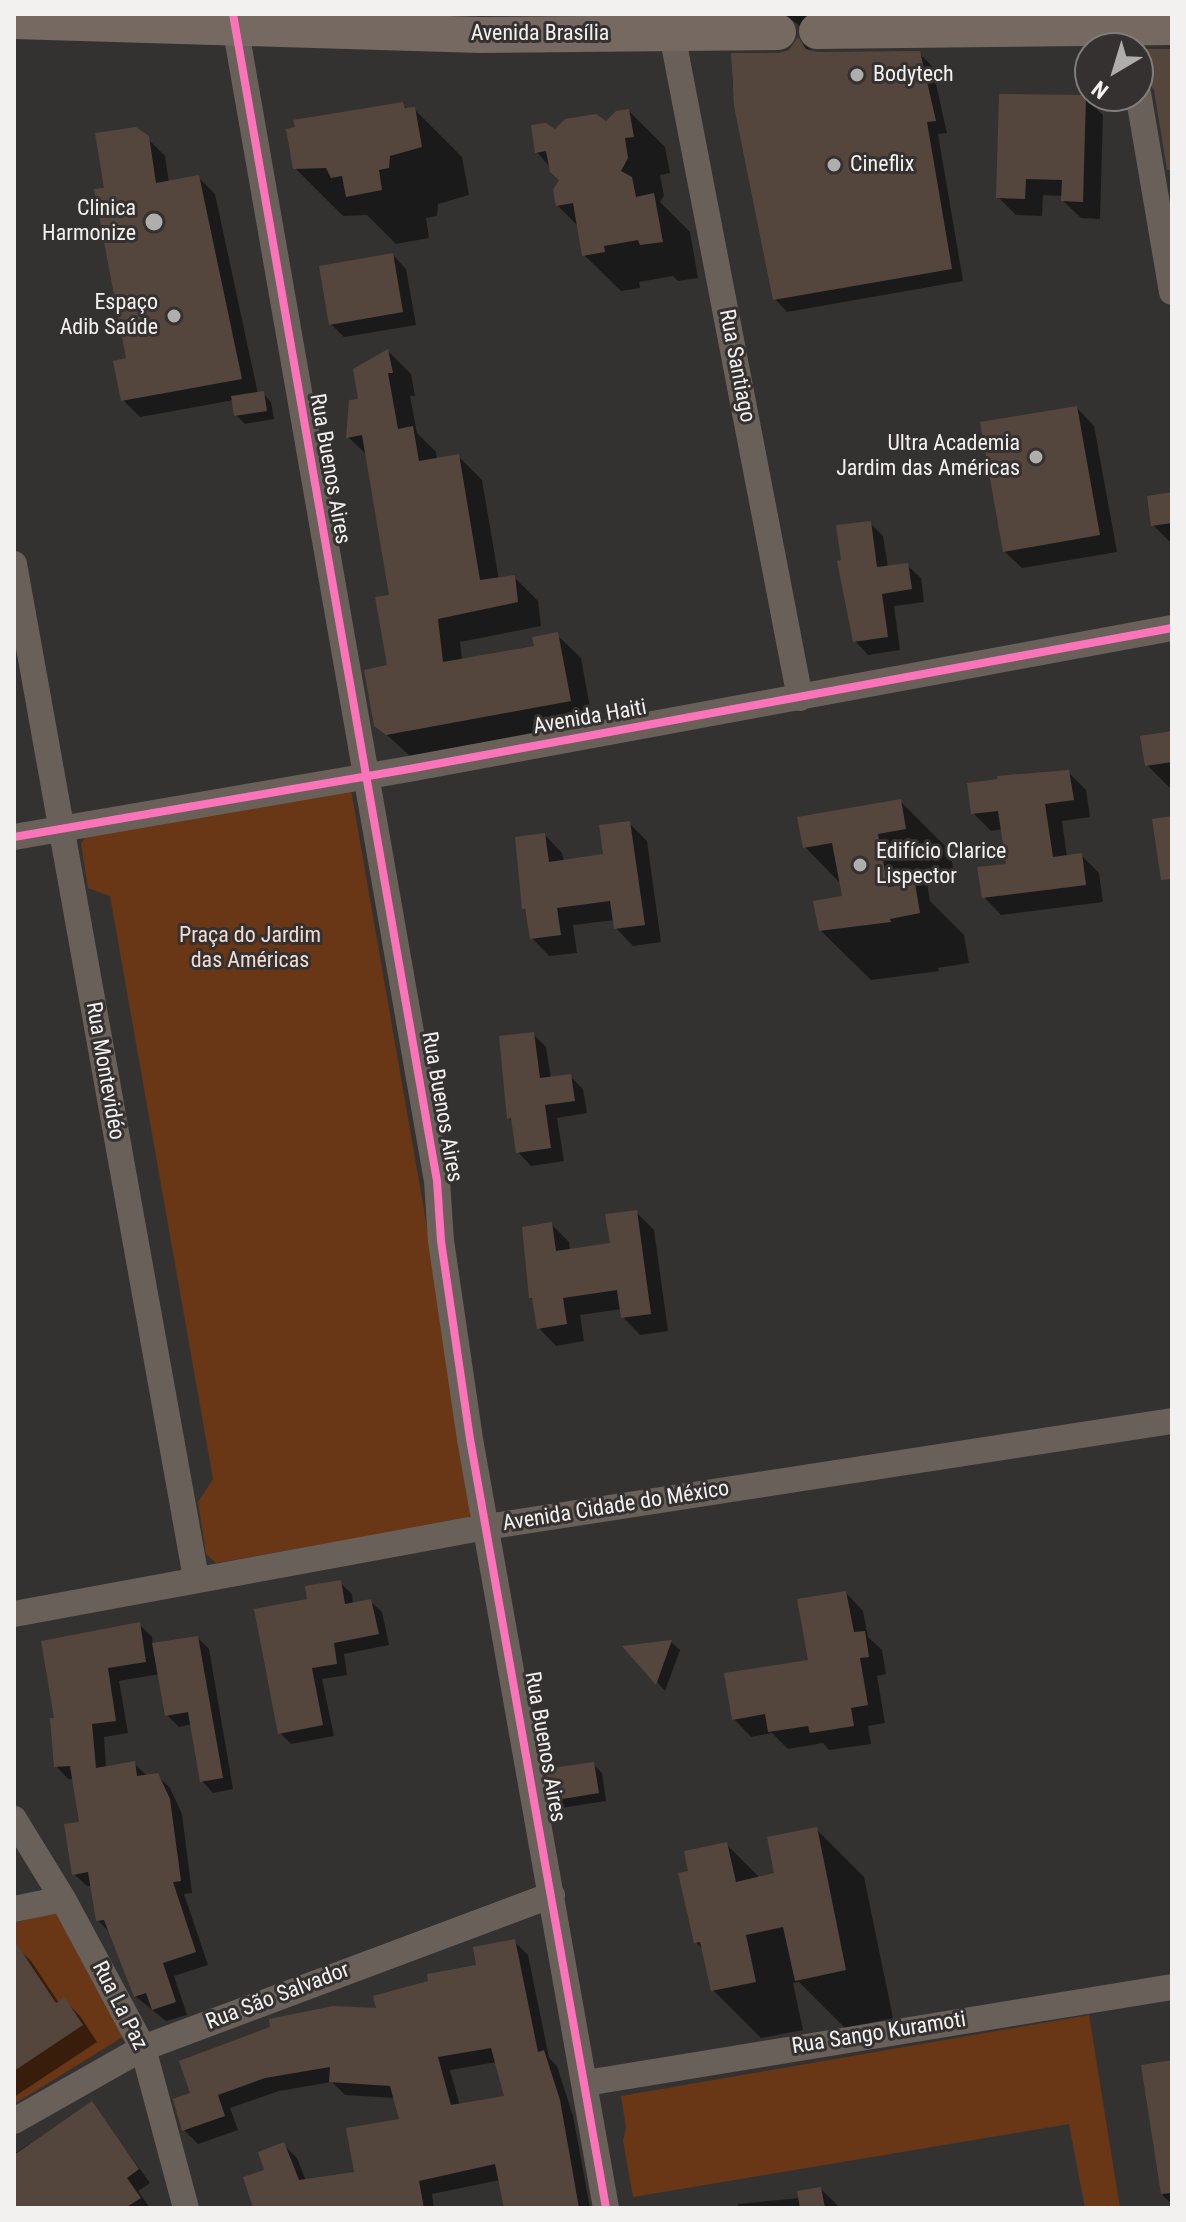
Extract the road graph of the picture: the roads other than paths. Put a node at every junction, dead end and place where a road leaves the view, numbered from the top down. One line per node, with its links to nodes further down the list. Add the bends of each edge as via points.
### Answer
1 (234, 20): 2 (street, Avenida Brasília); 3 (street, Avenida Brasília); 15 (street, Rua Buenos Aires)
2 (14, 21)
3 (456, 24): 8 (street, Avenida Brasília)
4 (1172, 27): 7 (street)
5 (817, 31): 9 (street)
6 (778, 32): 8 (street, Avenida Brasília)
7 (1152, 32)
8 (672, 34): 14 (street, Rua Santiago)
9 (1074, 37)
10 (1141, 112): 11 (street)
11 (1172, 292)
12 (14, 564): 16 (street, Rua Montevidéo)
13 (1172, 628): 14 (street, Avenida Haiti)
14 (800, 698): 15 (street, Avenida Haiti)
15 (364, 777): 16 (street, Avenida Haiti); 19 (street, Rua Buenos Aires, via 437,1181 441,1241)
16 (61, 829): 17 (street, Avenida Haiti); 20 (street, Rua Montevidéo)
17 (14, 837)
18 (1172, 1421): 19 (street, Avenida Cidade do México)
19 (486, 1527): 20 (street, Avenida Cidade do México); 23 (street, Rua Buenos Aires)
20 (196, 1578): 21 (street, Avenida Cidade do México)
21 (14, 1614)
22 (14, 1819): 24 (street, Rua La Paz)
23 (552, 1895): 27 (street, Rua São Salvador); 28 (street, Rua Buenos Aires)
24 (63, 1899): 25 (street); 27 (street, Rua La Paz)
25 (14, 1909)
26 (1172, 1987): 28 (street, Rua Sango Kuramoti)
27 (143, 2048): 29 (street, Rua São Salvador); 30 (street, Rua La Paz)
28 (586, 2083): 31 (street, Rua Buenos Aires)
29 (14, 2121)
30 (186, 2208)
31 (606, 2208)

